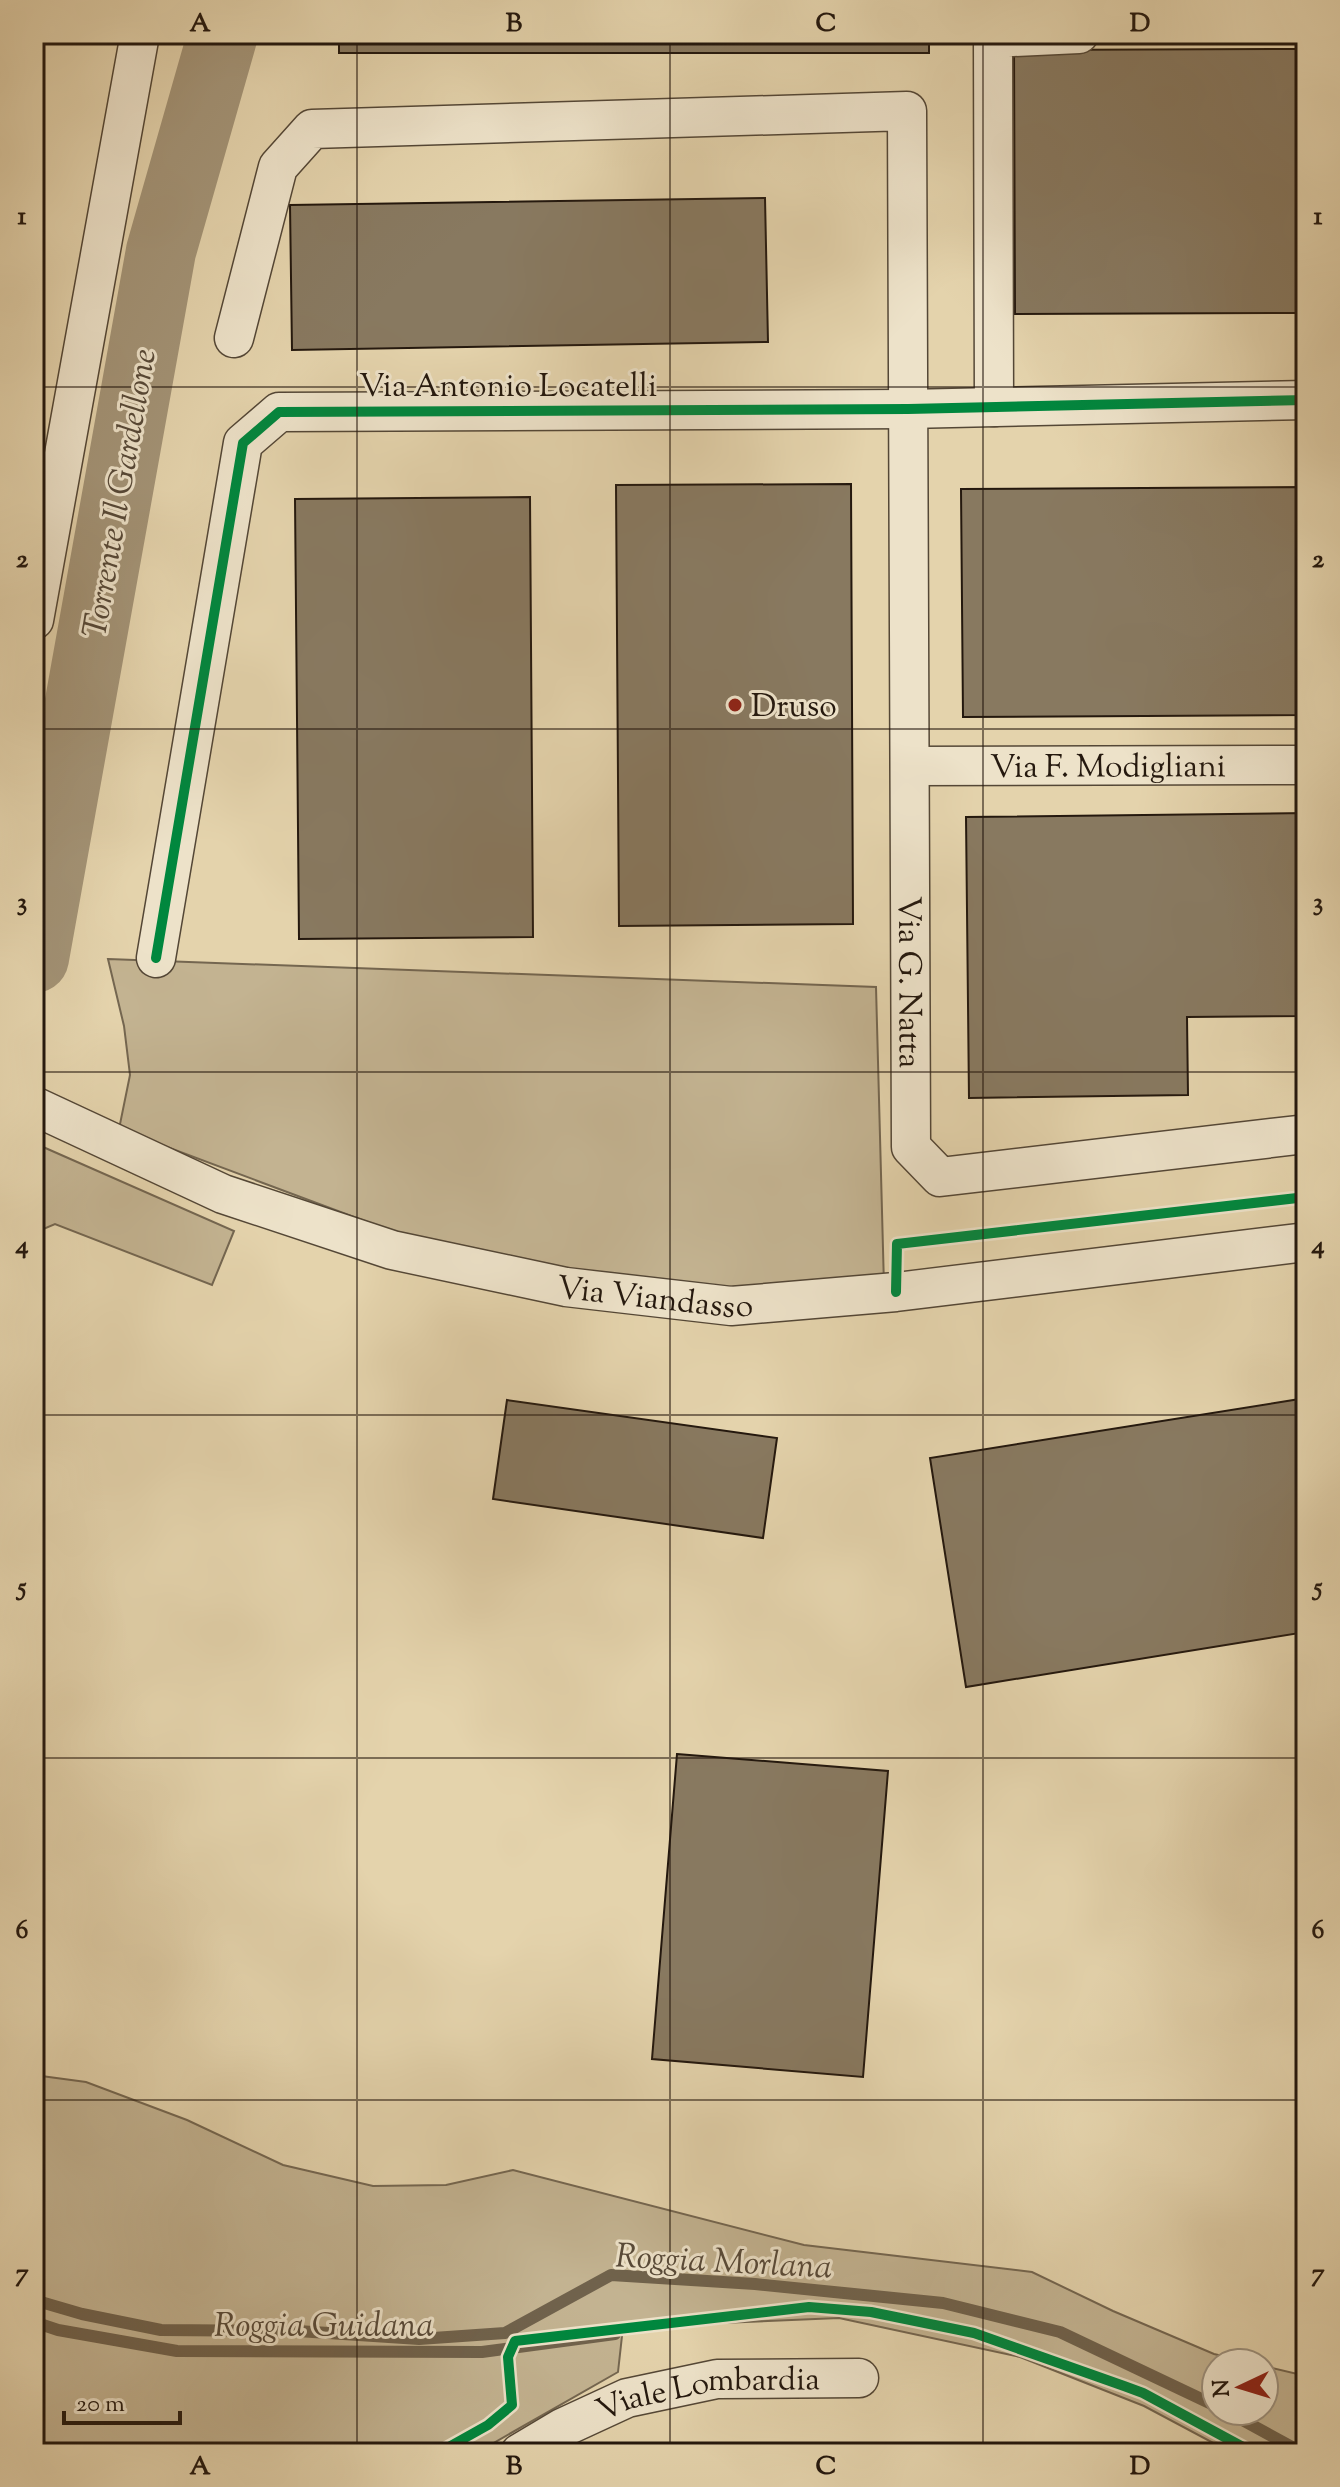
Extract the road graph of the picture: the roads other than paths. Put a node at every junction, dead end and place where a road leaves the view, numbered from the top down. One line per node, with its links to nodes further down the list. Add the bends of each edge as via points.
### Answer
1 (140, 34): 7 (street)
2 (1079, 34): 5 (street, via 993,38)
3 (234, 338): 6 (street, Via G. Natta, via 278,167 312,129 907,111)
4 (1306, 400): 5 (street, Via Antonio Locatelli)
5 (994, 407): 6 (street, Via Antonio Locatelli)
6 (908, 409): 9 (street, Via G. Natta); 10 (street, Via Antonio Locatelli, via 279,412 243,443)
7 (34, 620)
8 (1306, 765): 9 (street, Via F. Modigliani)
9 (910, 766): 12 (street, Via G. Natta, via 911,1147 940,1177)
10 (156, 958)
11 (34, 1106): 13 (street, Via Viandasso, via 223,1194 392,1250 566,1287 731,1306 896,1292)
12 (1306, 1134)
13 (1306, 1242)
14 (859, 2378): 15 (street, Viale Lombardia, via 717,2379 627,2398 562,2428)
15 (528, 2452)

